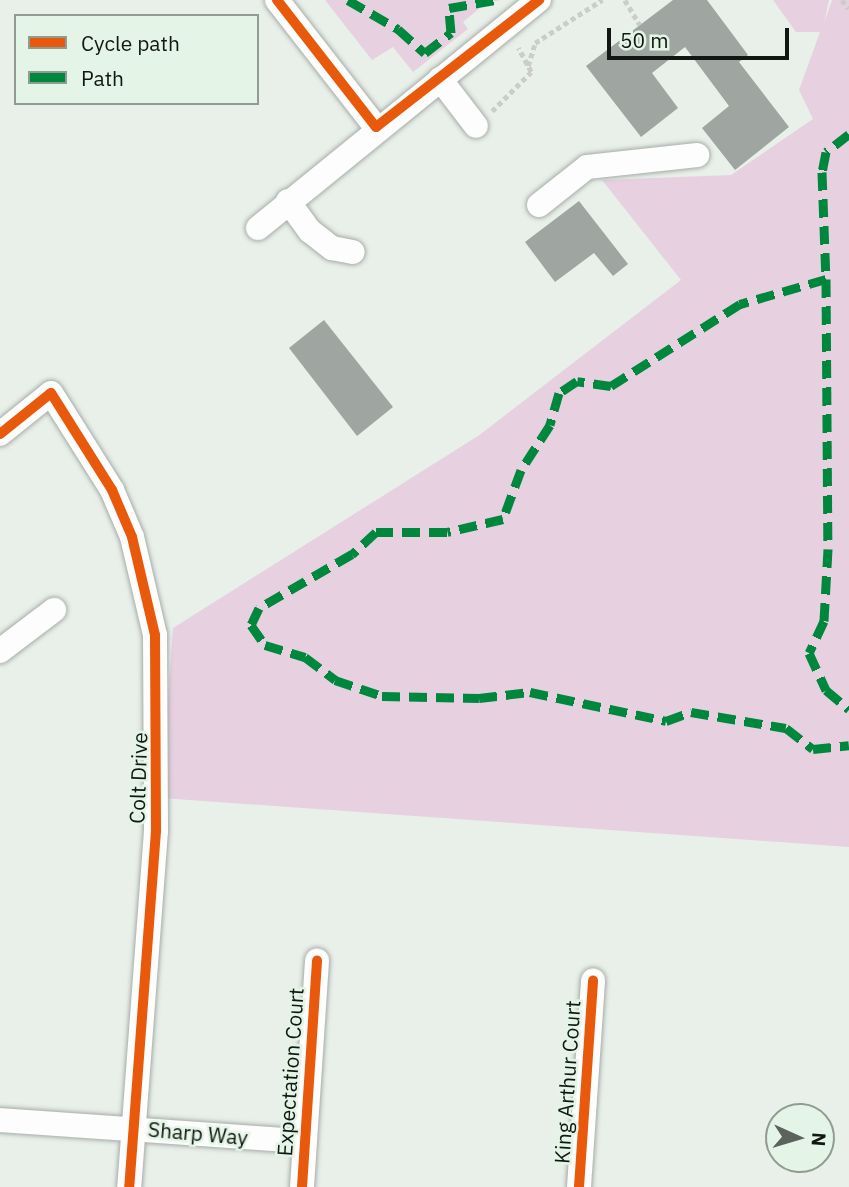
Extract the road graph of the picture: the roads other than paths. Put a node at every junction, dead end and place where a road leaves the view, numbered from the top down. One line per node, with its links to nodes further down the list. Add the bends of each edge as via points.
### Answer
1 (277, 0): 5 (street)
2 (539, 0): 3 (street)
3 (440, 79): 4 (street); 5 (street)
4 (476, 126)
5 (376, 127): 7 (street)
6 (697, 155): 8 (street, via 587,167)
7 (288, 201): 9 (street); 10 (street, via 310,231 331,248)
8 (539, 205)
9 (258, 228)
10 (353, 252)
11 (0, 434): 17 (street, Colt Drive, via 51,394 112,490 132,537 155,635 156,831)
12 (54, 610): 13 (street)
13 (0, 652)
14 (317, 960): 18 (street, Expectation Court)
15 (593, 980): 21 (street, King Arthur Court)
16 (0, 1121): 17 (street, Sharp Way)
17 (134, 1128): 18 (street, Sharp Way); 19 (street, Colt Drive)
18 (304, 1141): 20 (street, Expectation Court)
19 (130, 1187)
20 (302, 1187)
21 (579, 1187)

